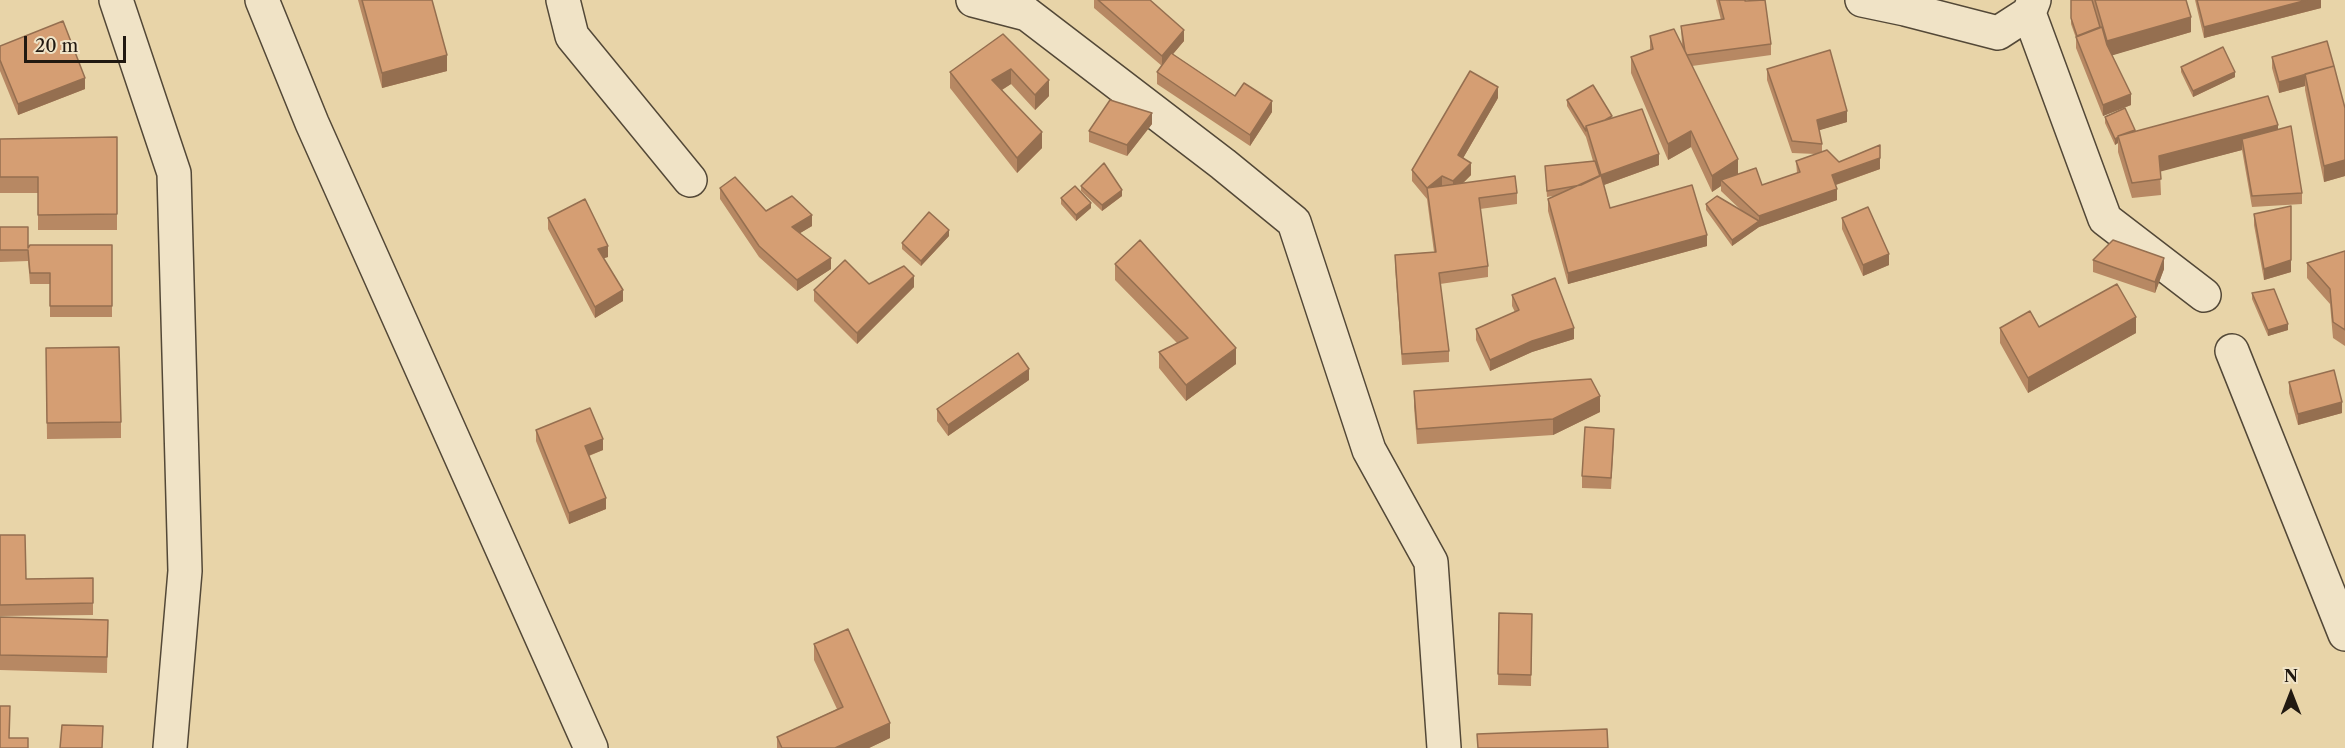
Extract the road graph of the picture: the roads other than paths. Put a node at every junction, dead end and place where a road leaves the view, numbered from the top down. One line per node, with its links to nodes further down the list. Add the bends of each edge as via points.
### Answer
1 (116, 0): 11 (street, via 174,173 185,571)
2 (262, 0): 12 (street, via 312,123)
3 (562, 0): 7 (street, via 572,36)
4 (973, 0): 13 (street, via 1027,14 1294,222 1369,450 1431,562)
5 (1862, 0): 6 (street, via 1998,33)
6 (2032, 7): 8 (street, via 2105,219)
7 (690, 180)
8 (2204, 295)
9 (2232, 351): 10 (street)
10 (2345, 634)
11 (170, 748)
12 (591, 748)
13 (1444, 748)

